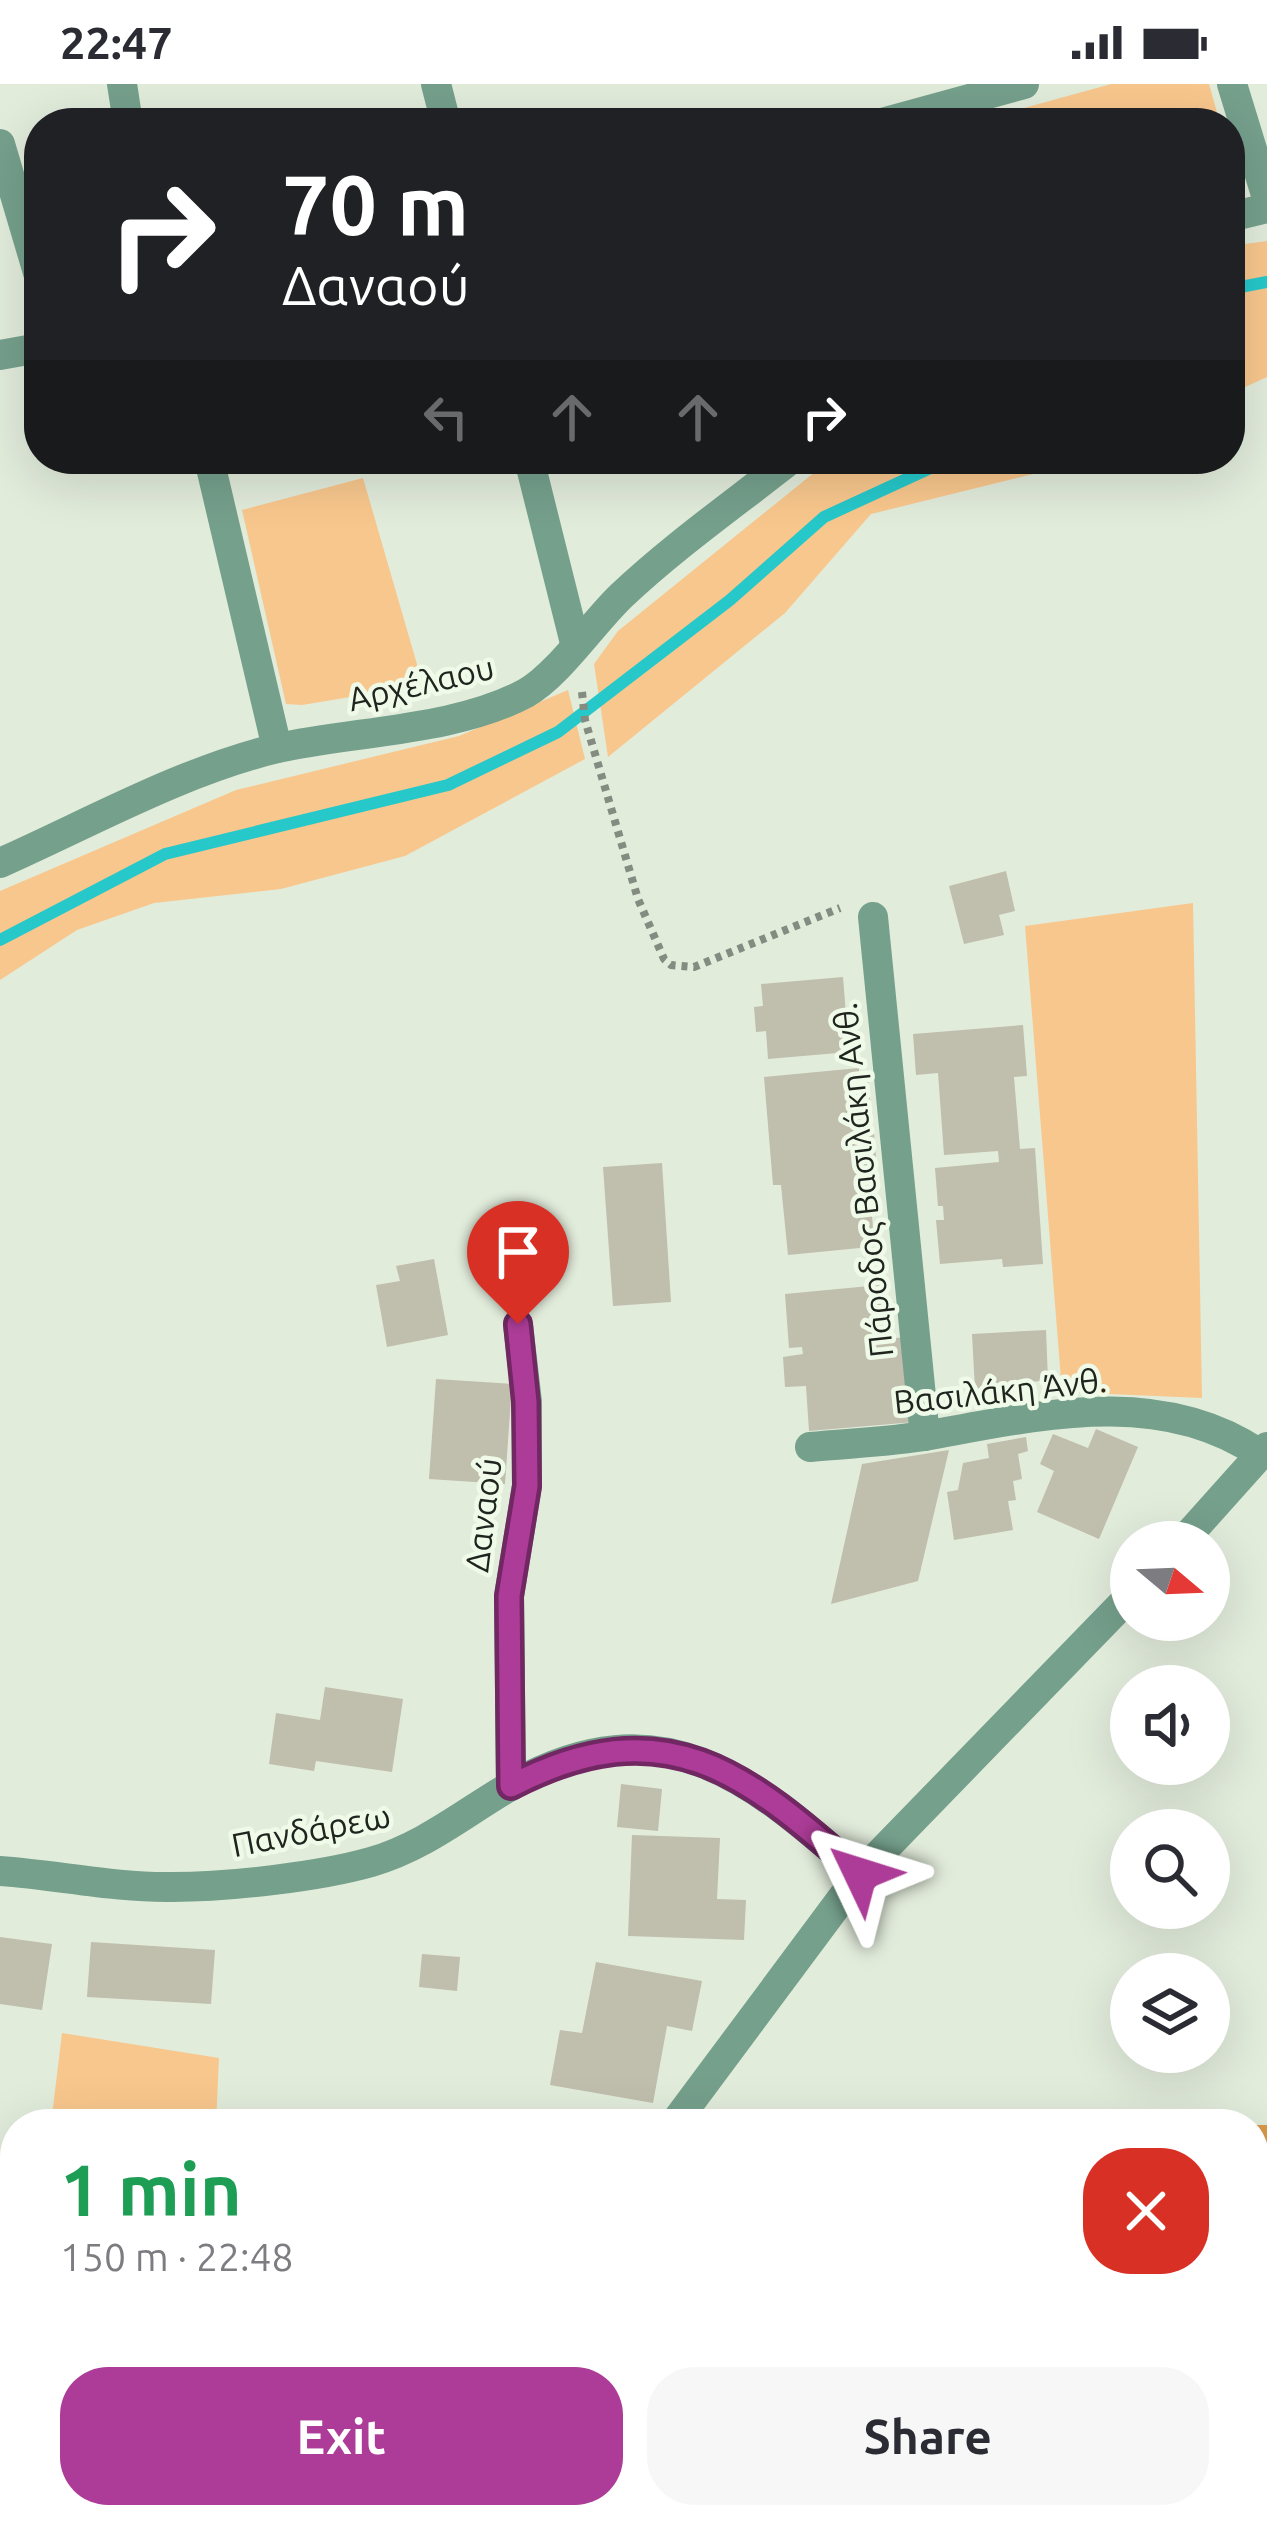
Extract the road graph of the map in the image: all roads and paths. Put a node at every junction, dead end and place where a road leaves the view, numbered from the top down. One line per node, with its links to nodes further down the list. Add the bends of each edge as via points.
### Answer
1 (1024, 84): 2 (street)
2 (969, 102)
3 (1245, 126): 5 (street)
4 (0, 144): 6 (street)
5 (1267, 198)
6 (24, 225)
7 (212, 474): 11 (street)
8 (533, 474): 10 (street)
9 (772, 474): 10 (street, Αρχέλαου, via 642,577)
10 (575, 643): 11 (street, Αρχέλαου, via 538,685 502,703); 13 (path, via 585,720 664,959 694,967 853,902)
11 (278, 748): 12 (street, Αρχέλαου)
12 (0, 863)
13 (873, 916): 15 (street, Πάροδος Βασιλάκη Ανθ.)
14 (518, 1324): 20 (street, Δαναού, via 527,1486 509,1596)
15 (925, 1436): 16 (street, Βασιλάκη Άνθ.); 17 (street, Βασιλάκη Άνθ., via 1042,1416 1154,1413 1208,1424)
16 (810, 1447)
17 (1264, 1450): 18 (street)
18 (1201, 1521)
19 (1110, 1617): 22 (street)
20 (511, 1786): 21 (street, Πανδάρεω, via 407,1850 328,1870 170,1887); 22 (street, Πανδάρεω, via 594,1754 685,1756 767,1795)
21 (0, 1871)
22 (860, 1874): 23 (street)
23 (685, 2109)

